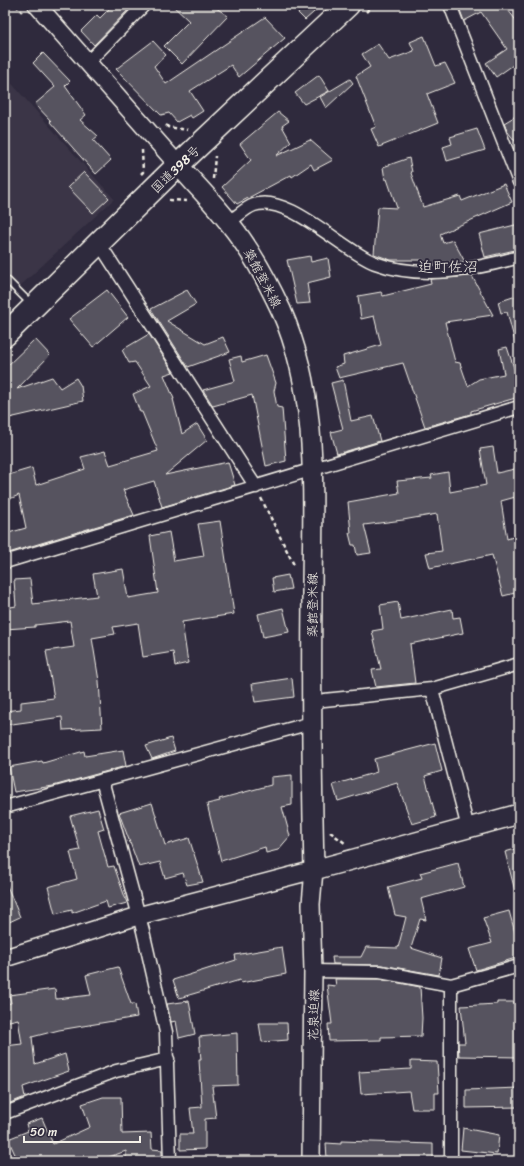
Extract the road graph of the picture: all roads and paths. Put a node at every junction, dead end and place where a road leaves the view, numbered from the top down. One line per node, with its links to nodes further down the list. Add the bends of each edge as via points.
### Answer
1 (16, 5): 5 (path)
2 (144, 5): 6 (street)
3 (348, 5): 10 (highway, 国道398号)
4 (450, 5): 12 (street)
5 (31, 10): 6 (street)
6 (88, 62): 10 (street)
7 (163, 122): 8 (path, via 168,127 189,130)
8 (194, 125)
9 (142, 149): 11 (path, via 142,172)
10 (178, 165): 13 (main road, 築館登米線); 14 (highway, 国道398号)
11 (137, 178)
12 (519, 182)
13 (229, 222): 15 (street, via 254,205 262,203 275,206 304,216 358,255 376,263 416,272 474,267); 20 (main road, 築館登米線, via 260,268 281,311 295,348 309,416)
14 (99, 243): 17 (highway, 国道398号); 21 (street)
15 (519, 257)
16 (8, 281): 17 (lane)
17 (34, 307): 18 (highway, 国道398号)
18 (5, 335)
19 (519, 407): 20 (street)
20 (311, 469): 21 (street); 26 (main road, 築館登米線)
21 (256, 486): 22 (street); 23 (path)
22 (5, 562)
23 (297, 570)
24 (519, 664): 25 (street)
25 (432, 689): 26 (street); 31 (street)
26 (312, 703): 27 (main road, 築館登米線)
27 (311, 723): 28 (street); 32 (main road, 築館登米線)
28 (102, 780): 29 (street); 33 (street)
29 (5, 807)
30 (519, 814): 31 (main road)
31 (468, 828): 32 (main road)
32 (314, 870): 33 (street); 36 (street, 花泉迫線)
33 (138, 916): 34 (street); 38 (street, via 162,1008)
34 (5, 958)
35 (519, 966): 37 (street)
36 (313, 970): 37 (street, via 380,972); 41 (street, 花泉迫線)
37 (451, 985): 42 (street)
38 (168, 1059): 39 (street, via 116,1071); 40 (street)
39 (5, 1113)
40 (170, 1161)
41 (312, 1161)
42 (451, 1161)

